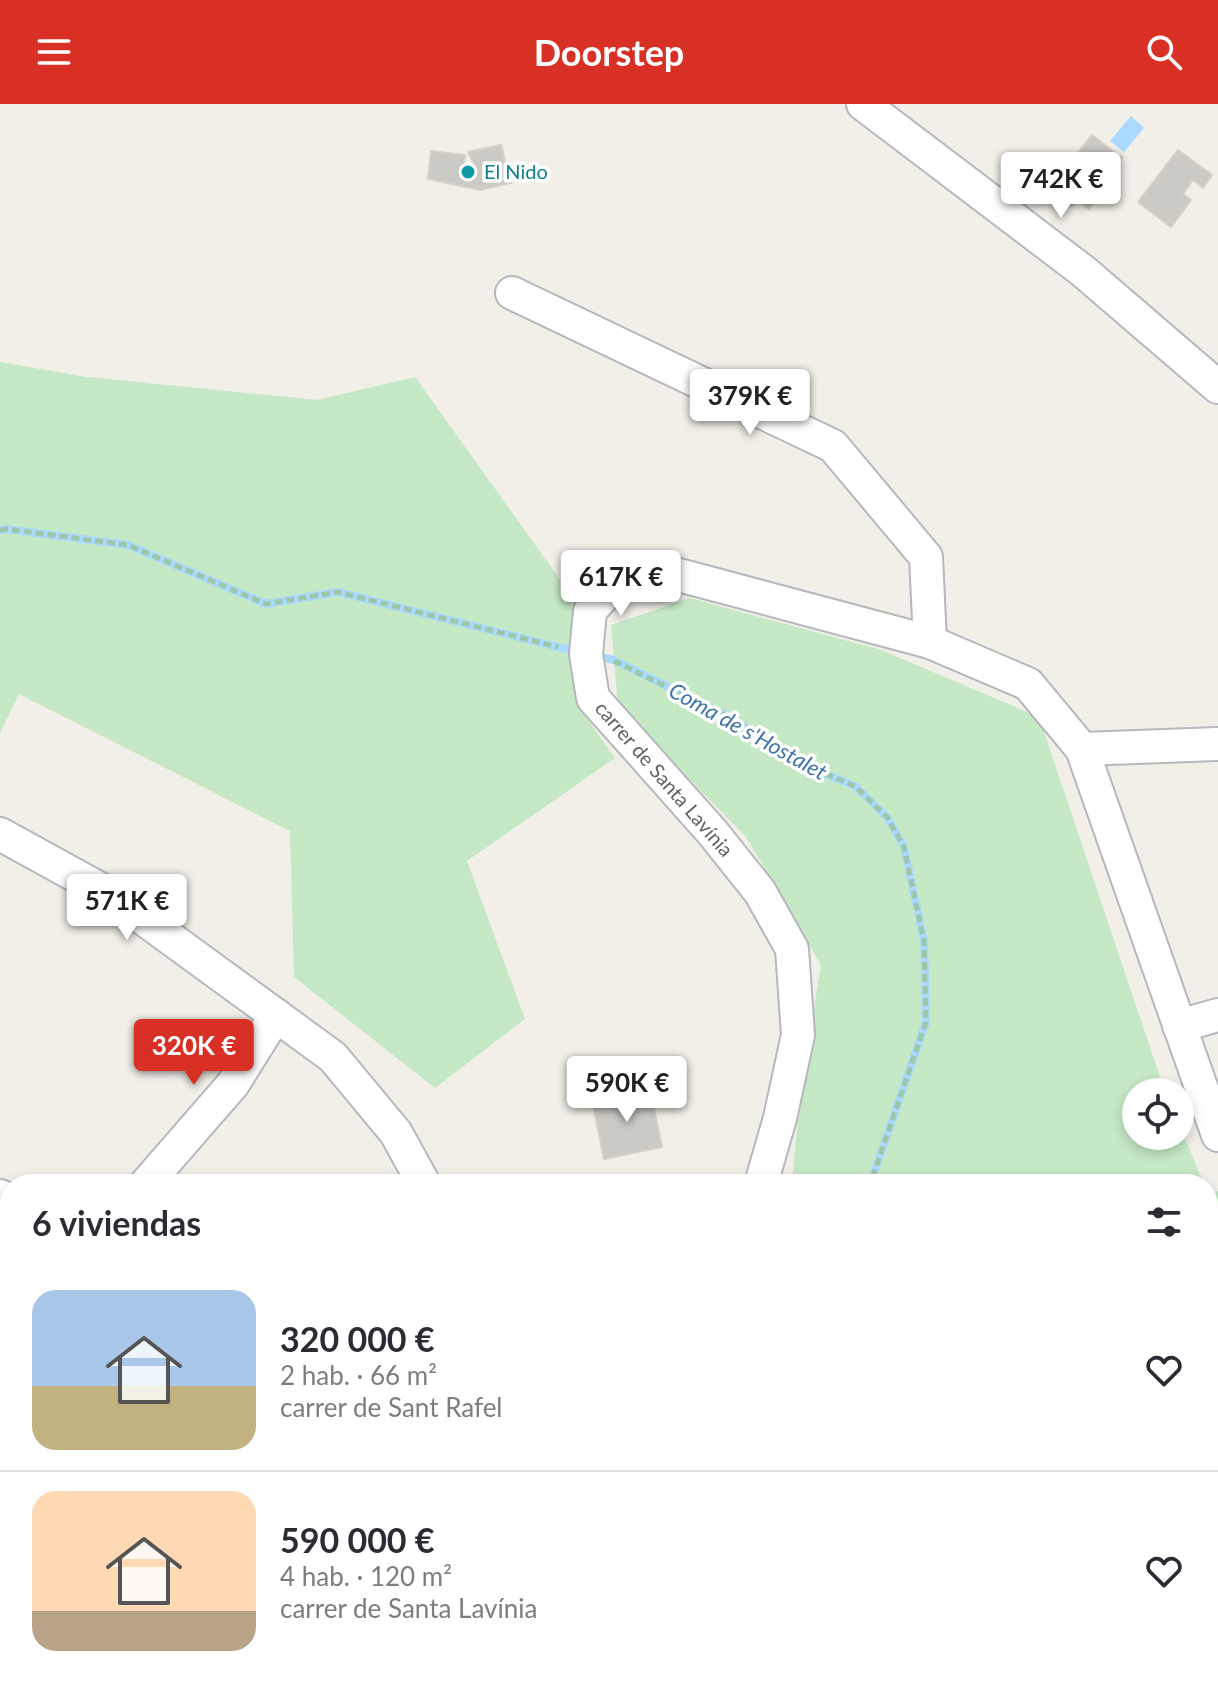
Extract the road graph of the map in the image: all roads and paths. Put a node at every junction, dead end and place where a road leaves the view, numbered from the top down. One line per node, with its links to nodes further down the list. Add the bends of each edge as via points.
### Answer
1 (863, 104): 3 (street, via 1083,271)
2 (512, 293): 5 (street, via 833,446 926,557)
3 (1218, 387)
4 (0, 530): 6 (path, via 128,545 266,604 338,592)
5 (930, 642): 6 (street, carrer de Santa Lavínia, via 675,574 613,585 590,611); 8 (street, carrer de Santa Lavínia, via 1028,684)
6 (586, 654): 16 (street, carrer de Santa Lavínia, via 593,698 760,892 792,949 798,1035); 17 (path, via 614,660 704,704 811,768 855,786 887,817 904,847 924,941 926,1022)
7 (1218, 744): 8 (street)
8 (1082, 749): 12 (street)
9 (0, 834): 10 (street, via 111,895)
10 (276, 1015): 14 (street, via 233,1084); 15 (street, via 333,1057 396,1133)
11 (1218, 1015): 12 (street)
12 (1179, 1026): 13 (street)
13 (1218, 1135)
14 (155, 1174)
15 (419, 1174)
16 (764, 1174)
17 (874, 1174)

